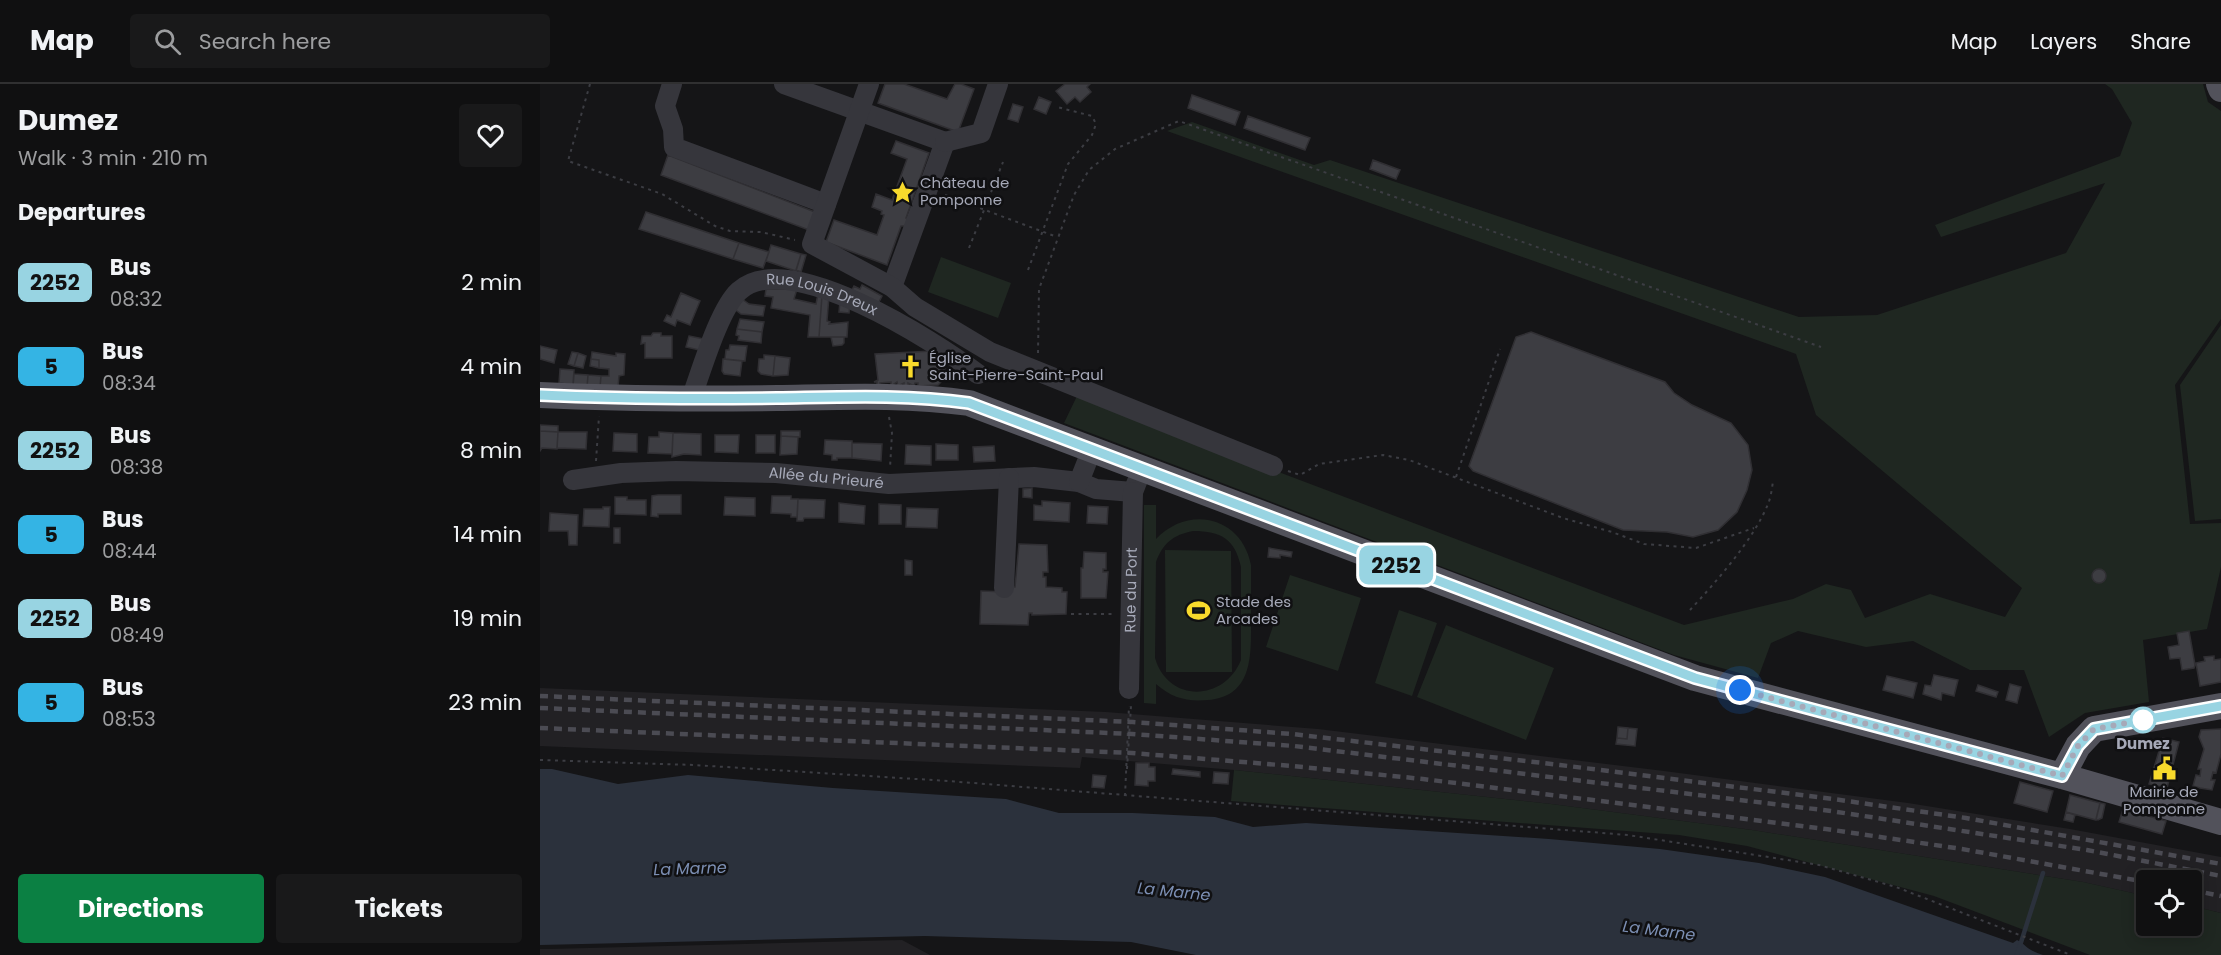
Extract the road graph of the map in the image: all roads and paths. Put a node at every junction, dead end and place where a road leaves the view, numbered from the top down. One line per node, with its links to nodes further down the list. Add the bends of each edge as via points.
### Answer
1 (590, 84): 17 (path, via 568,161 662,194 715,226)
2 (672, 84): 13 (street, via 665,106 674,147)
3 (784, 84): 9 (street)
4 (869, 84): 9 (street)
5 (998, 84): 10 (street, via 981,133)
6 (2219, 84): 7 (main road)
7 (2221, 89)
8 (1057, 107): 15 (path, via 1092,116 1096,124 1092,135 1068,164)
9 (859, 111): 10 (street); 13 (street)
10 (945, 142): 12 (street)
11 (1003, 162): 14 (path)
12 (928, 189): 14 (path); 20 (street)
13 (826, 204): 17 (street)
14 (984, 210): 15 (path); 18 (path)
15 (1042, 232): 16 (path); 19 (path)
16 (1058, 238): 21 (path, via 1074,195 1089,170 1115,149 1179,121); 24 (path, via 1039,289 1039,352)
17 (812, 244): 20 (street)
18 (969, 248)
19 (1028, 270)
20 (892, 288): 23 (street, via 915,307)
21 (1821, 347)
22 (1500, 349): 34 (path)
23 (990, 352): 24 (street); 25 (street)
24 (1033, 370): 32 (street)
25 (978, 374): 29 (street, Rue Louis Dreux, via 949,352 830,290 778,279 755,281 740,289 727,305); 30 (street)
26 (540, 395): 28 (main road)
27 (884, 397): 29 (main road); 30 (main road); 40 (path, via 892,433)
28 (600, 398): 29 (main road); 33 (path)
29 (691, 399)
30 (969, 403): 31 (main road)
31 (1092, 449): 37 (main road); 39 (street)
32 (1274, 466): 34 (path, via 1299,475 1320,464 1383,454)
33 (595, 477): 36 (street, Allée du Prieuré); 40 (street, Allée du Prieuré, via 676,471 776,473)
34 (1456, 477): 41 (path, via 1644,544 1696,548)
35 (1009, 478): 39 (street, Allée du Prieuré); 40 (street, Allée du Prieuré); 42 (street)
36 (573, 480)
37 (1137, 480): 39 (street, Allée du Prieuré, via 1096,489); 45 (street, Rue du Port); 49 (main road, via 1695,678)
38 (1773, 481): 41 (path, via 1768,504)
39 (1079, 482)
40 (889, 484)
41 (1754, 528): 43 (path, via 1720,577)
42 (1004, 588)
43 (1690, 610)
44 (1071, 614): 45 (path)
45 (1131, 615): 46 (street, Rue du Port)
46 (1129, 688): 50 (path)
47 (2221, 706): 49 (main road, via 2094,729 2078,746)
48 (540, 760): 50 (path, via 694,765)
49 (2062, 776): 51 (main road)
50 (1125, 796): 52 (path, via 1628,835 1819,865 1896,887)
51 (2221, 822)
52 (2071, 955)

